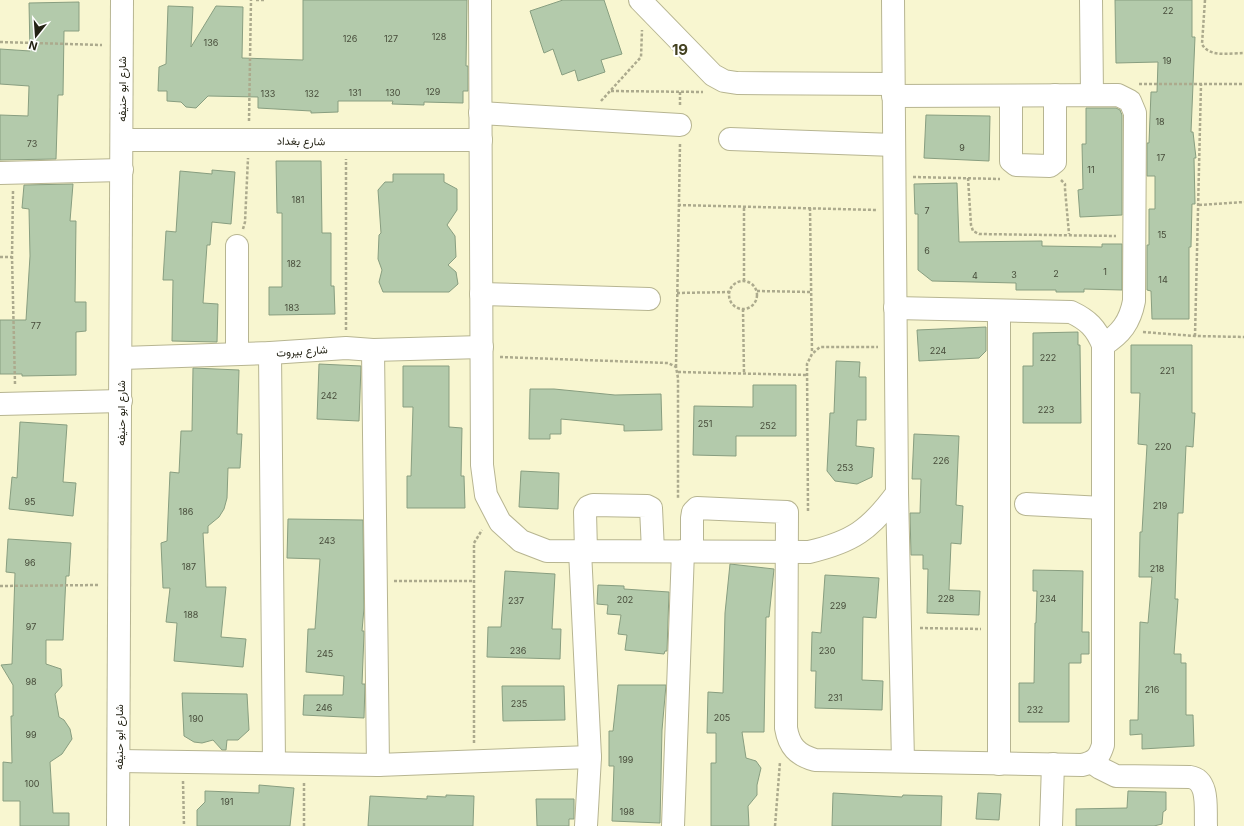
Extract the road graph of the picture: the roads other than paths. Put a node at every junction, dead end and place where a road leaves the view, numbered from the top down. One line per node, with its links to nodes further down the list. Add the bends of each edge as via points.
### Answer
1 (122, 0): 13 (street, شارع ابو حنيفه)
2 (480, 0): 10 (street)
3 (892, 0): 6 (street)
4 (1090, 0): 8 (street)
5 (641, 1): 6 (street, via 713,75 724,81)
6 (893, 90): 9 (street); 15 (street)
7 (1055, 95): 8 (street); 9 (street); 9 (street, via 1055,162 1050,166 1016,165 1011,161)
8 (1092, 95): 23 (street, via 1118,95 1130,100 1135,113 1134,301 1125,328)
9 (1011, 96)
10 (480, 113): 11 (street); 14 (street)
11 (680, 125)
12 (730, 139): 15 (street)
13 (122, 140): 14 (street, شارع بغداد); 16 (street, شارع ابو حنيفه)
14 (480, 140): 19 (street)
15 (894, 145): 21 (street)
16 (122, 170): 17 (street); 28 (street, شارع ابو حنيفه)
17 (7, 173)
18 (237, 246): 27 (street)
19 (481, 294): 20 (street); 25 (street)
20 (648, 299)
21 (895, 308): 22 (street); 31 (street)
22 (999, 311): 23 (street, via 1071,312 1085,319 1097,330); 43 (street)
23 (1103, 345): 33 (street)
24 (373, 350): 25 (street, شارع بيروت); 26 (street, شارع بيروت, via 346,348); 45 (street)
25 (482, 352): 34 (street, via 482,464 486,495 500,522 521,540 547,551)
26 (270, 353): 27 (street, شارع بيروت); 41 (street)
27 (236, 354): 28 (street, شارع بيروت)
28 (122, 358): 29 (street, شارع ابو حنيفه)
29 (121, 401): 30 (street); 39 (street, شارع ابو حنيفه)
30 (8, 404)
31 (896, 493): 37 (street, via 881,516 860,534 835,546 808,552); 40 (street)
32 (1026, 504): 33 (street)
33 (1103, 508): 42 (street, via 1102,745 1100,755)
34 (583, 551): 35 (street); 35 (street, via 585,512 593,505 651,508); 38 (street)
35 (653, 551): 36 (street)
36 (688, 551): 37 (street); 37 (street, via 693,512 697,508 787,512); 48 (street)
37 (788, 552): 40 (street, via 788,740 794,750 804,757 815,760)
38 (590, 758): 45 (street); 47 (street)
39 (119, 761): 41 (street); 46 (street, شارع ابو حنيفه)
40 (903, 762): 43 (street)
41 (274, 763): 45 (street)
42 (1093, 763): 44 (street); 50 (street, via 1116,776 1190,777 1199,780 1204,786)
43 (999, 764): 44 (street)
44 (1053, 764): 49 (street)
45 (378, 765)
46 (118, 826)
47 (586, 826)
48 (673, 826)
49 (1051, 826)
50 (1206, 826)

